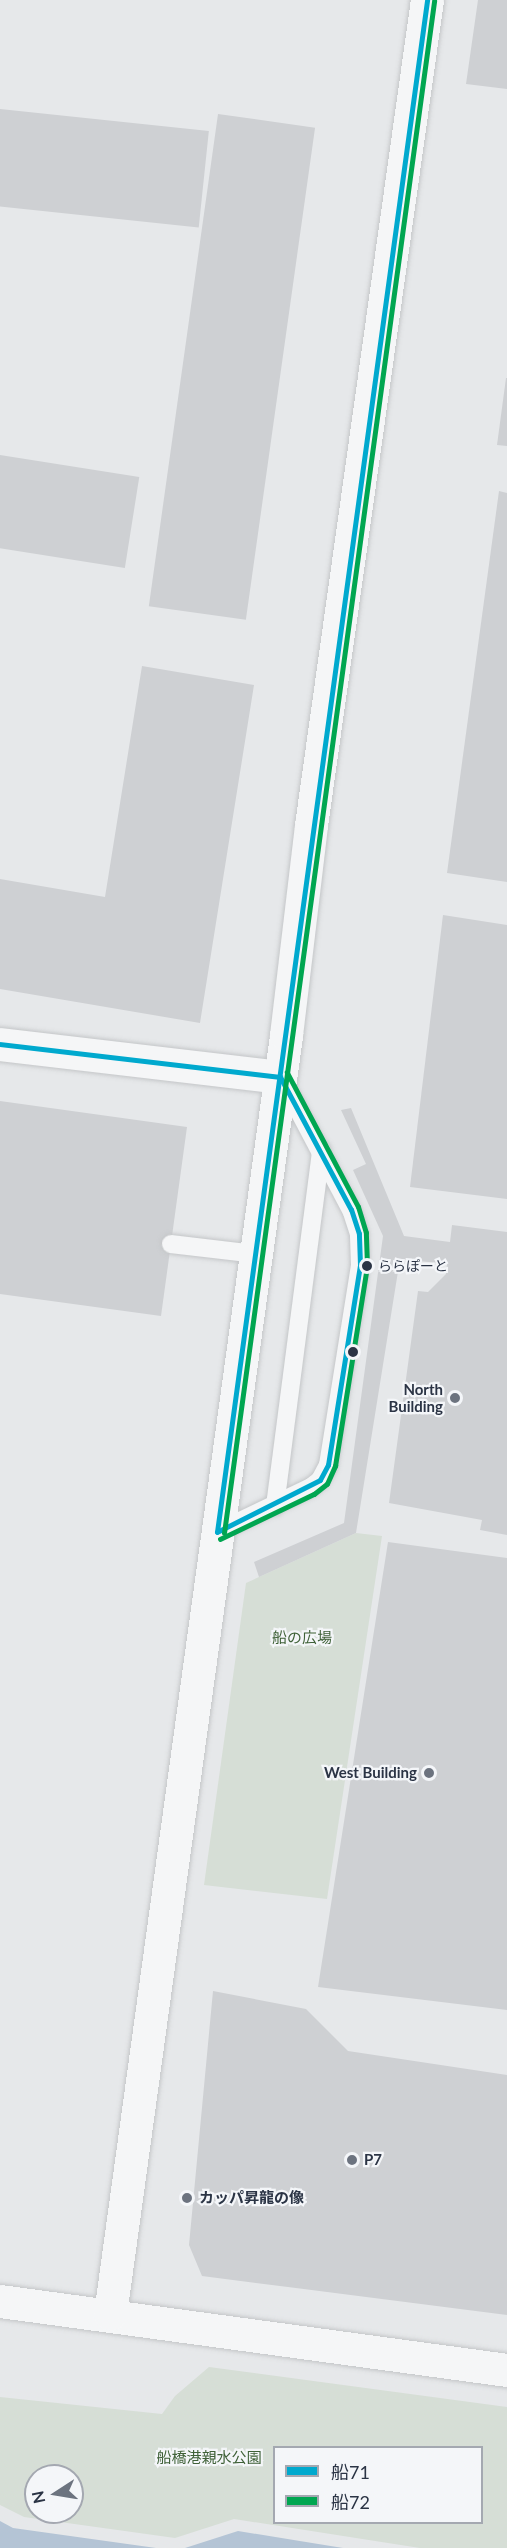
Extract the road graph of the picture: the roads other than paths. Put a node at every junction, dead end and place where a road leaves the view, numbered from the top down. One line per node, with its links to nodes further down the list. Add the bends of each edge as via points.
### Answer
1 (428, 0): 3 (street, via 310,825)
2 (0, 1044): 3 (street)
3 (280, 1077): 4 (lane); 6 (street)
4 (321, 1150): 7 (lane); 7 (lane, via 359,1234 360,1265 328,1465 320,1480)
5 (171, 1244): 6 (lane)
6 (256, 1254): 8 (street)
7 (275, 1506): 8 (lane)
8 (217, 1532): 10 (street)
9 (0, 2301): 10 (street)
10 (110, 2314): 11 (street)
11 (507, 2370)

